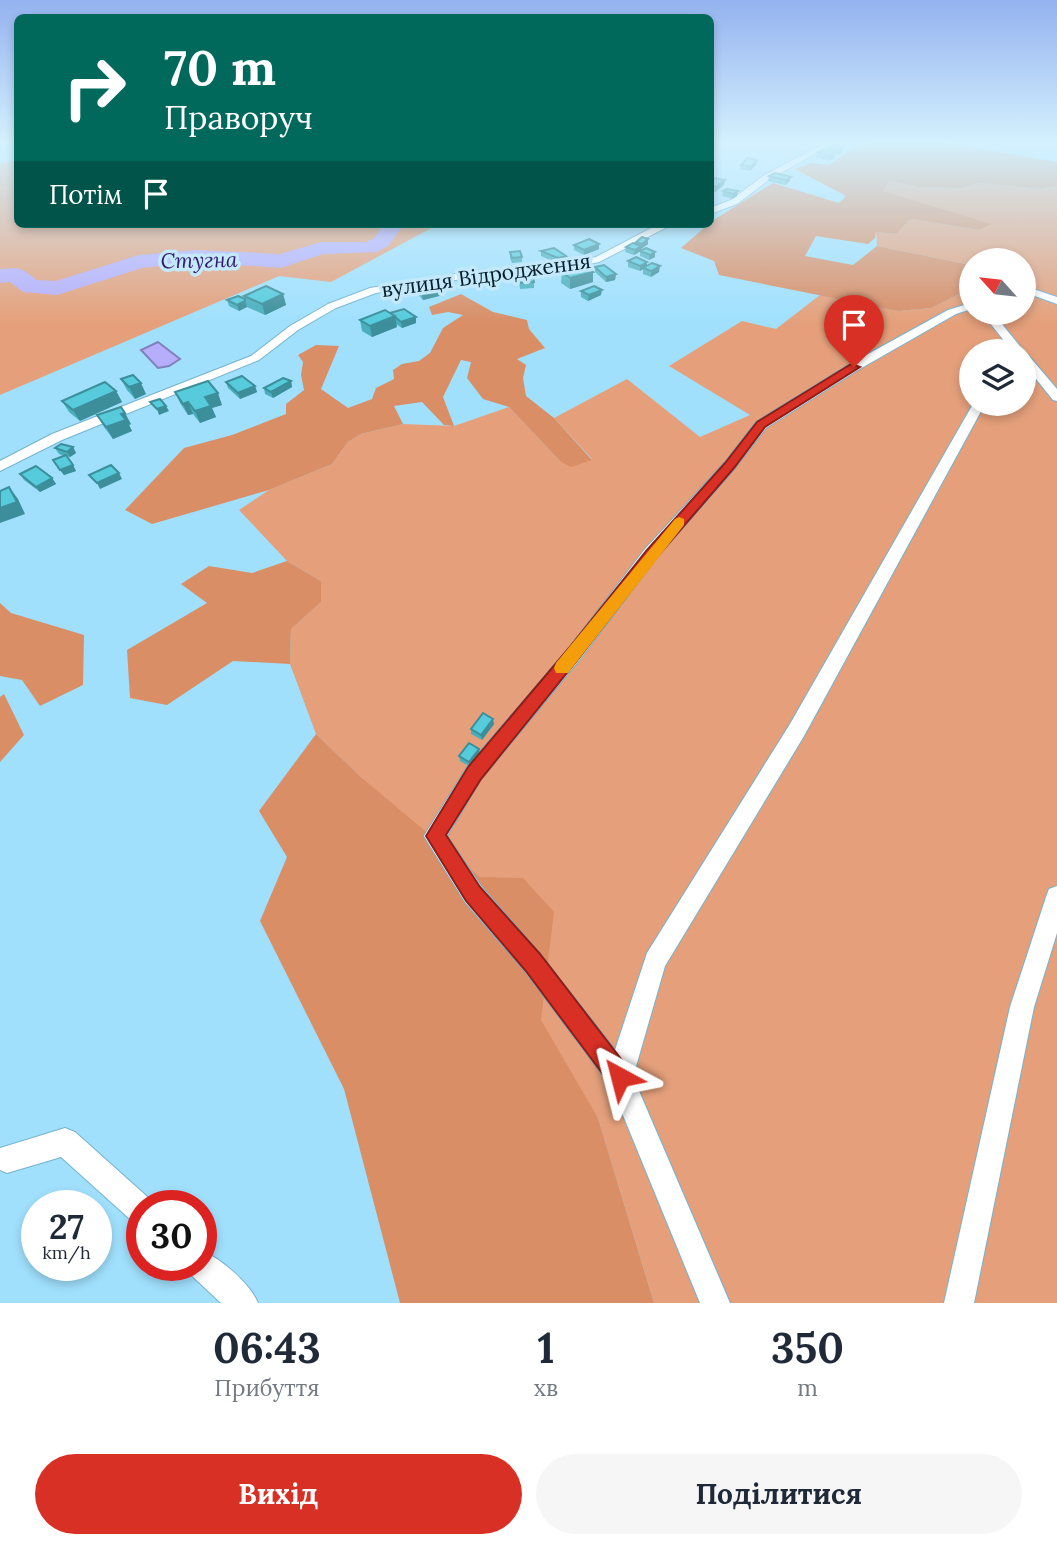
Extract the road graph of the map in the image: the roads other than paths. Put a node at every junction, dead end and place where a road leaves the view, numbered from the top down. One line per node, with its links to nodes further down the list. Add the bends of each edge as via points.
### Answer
1 (734, 202): 2 (street)
2 (714, 210)
3 (657, 228): 10 (street, вулиця Відродження, via 599,259 547,270 481,273 374,290 332,306 255,358 69,432)
4 (1036, 293): 5 (street)
5 (1057, 301)
6 (959, 310): 12 (street, via 761,425 474,773 435,836 473,894)
7 (1036, 372): 8 (street)
8 (1057, 397)
9 (972, 416): 12 (street, via 797,730 655,961)
10 (0, 467)
11 (1057, 897): 18 (street, via 1022,1007)
12 (620, 1077): 17 (street)
13 (7, 1159): 14 (street, via 65,1142)
14 (126, 1197)
15 (217, 1279): 16 (street)
16 (243, 1303)
17 (715, 1303)
18 (959, 1303)

